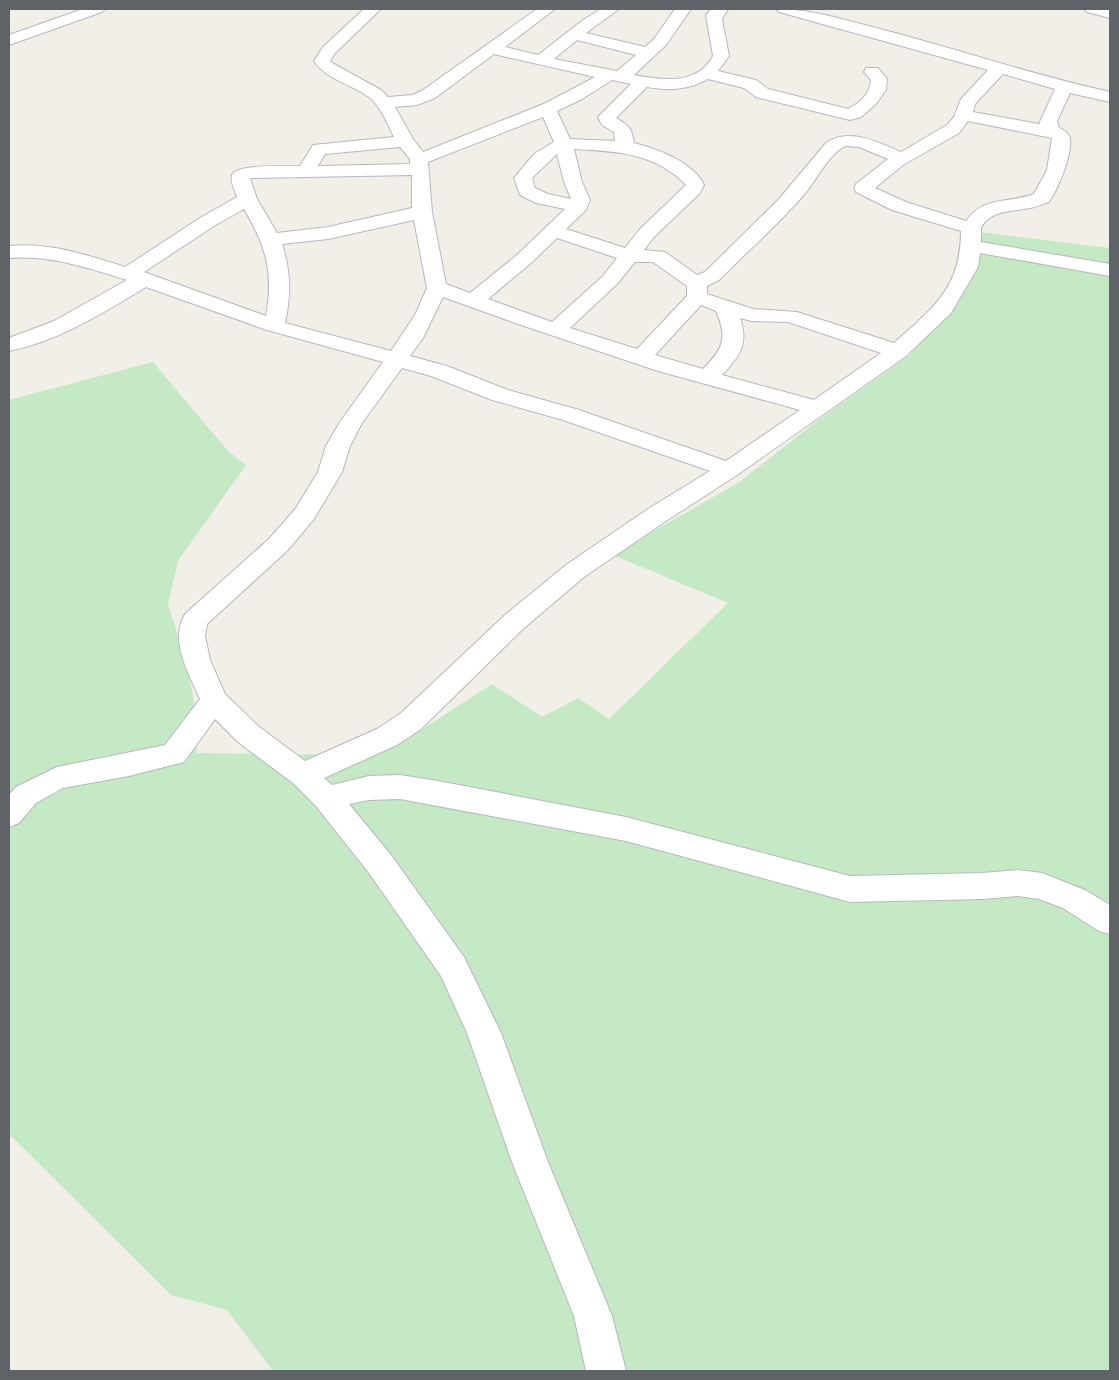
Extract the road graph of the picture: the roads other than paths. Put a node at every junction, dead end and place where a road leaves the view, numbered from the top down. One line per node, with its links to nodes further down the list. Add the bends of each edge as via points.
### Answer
1 (97, 9): 12 (street)
2 (373, 9): 23 (street, via 322,60 328,68 363,86)
3 (547, 9): 13 (street)
4 (610, 9): 11 (street)
5 (683, 9): 14 (street)
6 (720, 9): 18 (street, via 714,19 721,56)
7 (784, 9): 10 (street)
8 (1092, 9): 9 (street)
9 (1110, 13)
10 (830, 14): 16 (street)
11 (574, 35): 14 (street); 15 (street)
12 (9, 40)
13 (492, 49): 15 (street); 23 (street, via 423,97)
14 (649, 53): 19 (street)
15 (541, 61): 19 (street)
16 (1000, 67): 21 (street); 25 (street, via 967,103)
17 (872, 72): 18 (street, via 879,79 877,92 850,115 762,93 750,84)
18 (706, 73): 20 (street, via 680,84)
19 (615, 76): 20 (street); 24 (street)
20 (644, 81): 29 (street, via 607,117 608,122 623,129)
21 (1065, 87): 22 (street); 26 (street, via 1048,121)
22 (1110, 97)
23 (384, 104): 27 (street)
24 (548, 110): 28 (street); 31 (street)
25 (963, 115): 26 (street); 30 (street, via 950,131)
26 (1053, 132): 37 (street, via 1060,136 1060,149 1056,170 1042,198 994,208 978,217)
27 (404, 141): 31 (street); 32 (street, via 319,150)
28 (564, 145): 29 (street); 34 (street, via 581,200); 34 (street, via 544,154 523,178 527,191 543,199)
29 (625, 146): 40 (street, via 669,162 695,185)
30 (901, 158): 37 (street, via 864,188); 44 (street, via 852,141 835,145 808,179)
31 (419, 164): 32 (street); 35 (street)
32 (308, 170): 33 (street, via 242,174)
33 (248, 199): 38 (street); 42 (street, via 207,222)
34 (579, 206): 36 (street)
35 (422, 212): 38 (street, via 337,233); 43 (street)
36 (554, 231): 40 (street); 45 (street)
37 (971, 237): 41 (street); 50 (street, via 968,267 944,310)
38 (271, 239): 47 (street, via 280,268 281,285)
39 (9, 252): 42 (street, via 50,252)
40 (629, 256): 44 (street, via 658,256); 48 (street, via 610,280)
41 (1110, 270)
42 (136, 277): 47 (street); 49 (street, via 57,329)
43 (438, 288): 45 (street); 52 (street, via 426,316)
44 (697, 290): 46 (street); 51 (street)
45 (473, 301): 48 (street)
46 (725, 307): 50 (street, via 752,315 790,316); 53 (street, via 733,323 734,342 725,359)
47 (274, 326): 52 (street)
48 (556, 330): 51 (street)
49 (9, 345)
50 (898, 351): 54 (street)
51 (641, 358): 53 (street)
52 (397, 360): 55 (street, via 439,371 500,395 571,415); 56 (street, via 351,422 338,446 330,472 306,513 278,546 194,622 192,636 197,660)
53 (708, 377): 54 (street)
54 (816, 407): 55 (street)
55 (729, 470): 57 (street, via 576,571 514,622 411,721 387,737)
56 (214, 700): 57 (street, via 248,734); 59 (street, via 174,754 57,778 26,795)
57 (303, 775): 58 (street)
58 (326, 798): 60 (street, via 384,787 438,793 626,829 850,889 1018,883 1042,886 1074,899); 61 (street, via 380,864 453,967 484,1034 530,1162 593,1316)
59 (9, 815)
60 (1110, 921)
61 (606, 1371)

